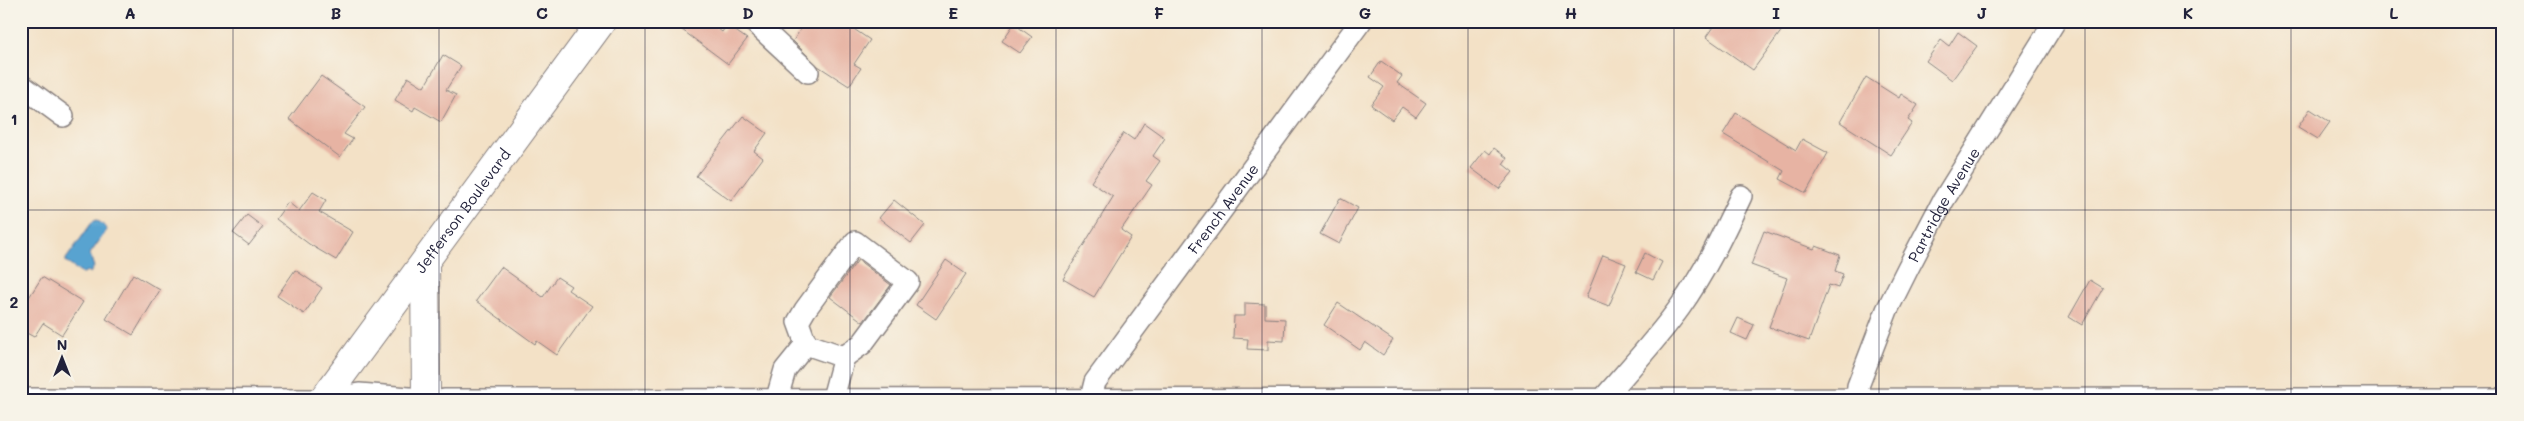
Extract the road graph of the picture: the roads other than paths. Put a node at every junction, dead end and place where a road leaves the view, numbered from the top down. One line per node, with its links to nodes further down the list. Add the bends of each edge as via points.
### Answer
1 (602, 21): 9 (main road, Jefferson Boulevard)
2 (753, 21): 5 (street)
3 (1361, 21): 15 (street, French Avenue, via 1096,382)
4 (2055, 21): 20 (street, Partridge Avenue, via 1943,201 1887,310 1858,386)
5 (808, 72)
6 (21, 85): 7 (street)
7 (63, 116)
8 (1741, 196): 16 (street, via 1716,248 1681,306)
9 (425, 262): 21 (main road, Jefferson Boulevard); 22 (main road)
10 (806, 344): 11 (street); 11 (street, via 798,322 855,242 908,282 862,344); 13 (street, via 785,370)
11 (844, 357): 14 (street)
12 (2502, 393): 20 (street)
13 (777, 398): 14 (street); 19 (street)
14 (833, 398): 15 (street)
15 (1091, 398): 16 (street)
16 (1604, 398): 20 (street)
17 (21, 399): 21 (street)
18 (453, 399): 19 (street)
19 (600, 399)
20 (1857, 399)
21 (323, 400): 22 (street, via 359,394)
22 (426, 400): 23 (street)
23 (434, 400)

